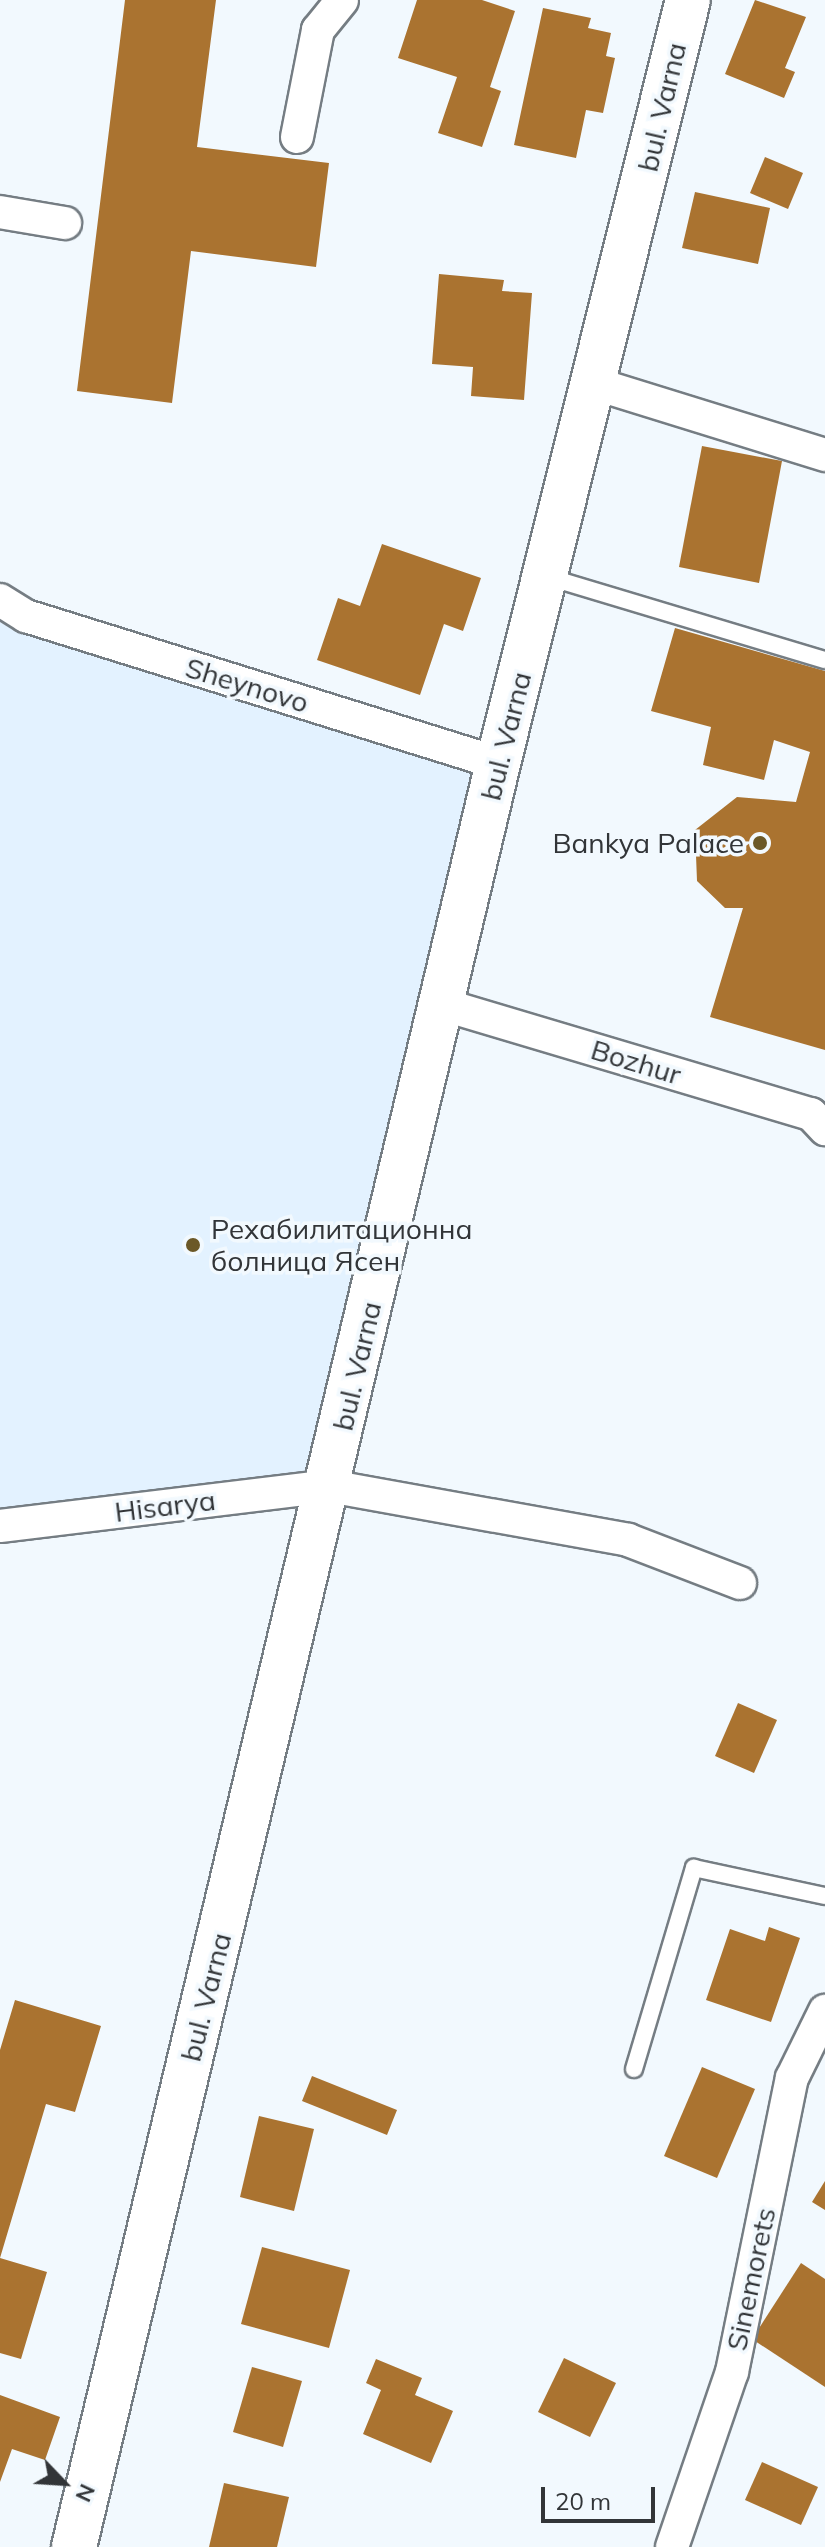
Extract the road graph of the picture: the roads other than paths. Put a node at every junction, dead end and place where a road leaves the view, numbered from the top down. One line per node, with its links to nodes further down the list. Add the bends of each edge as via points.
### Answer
1 (342, 0): 3 (street, via 318,30)
2 (687, 0): 6 (street, bul. Varna)
3 (297, 137)
4 (0, 212): 5 (street)
5 (65, 223)
6 (596, 384): 7 (street); 8 (street, bul. Varna)
7 (825, 455)
8 (546, 576): 10 (lane); 11 (street, bul. Varna)
9 (0, 600): 11 (street, Sheynovo, via 26,616)
10 (825, 660)
11 (498, 763): 12 (street, bul. Varna)
12 (441, 1004): 13 (street, Bozhur, via 811,1114); 14 (street, bul. Varna)
13 (825, 1129)
14 (329, 1486): 15 (street, Hisarya); 16 (street, Hisarya, via 628,1540); 20 (street, bul. Varna)
15 (0, 1526)
16 (740, 1583)
17 (825, 1896): 19 (lane, via 694,1868)
18 (825, 2011): 21 (street, Sinemorets, via 792,2078 732,2372)
19 (634, 2069)
20 (74, 2547)
21 (672, 2547)

